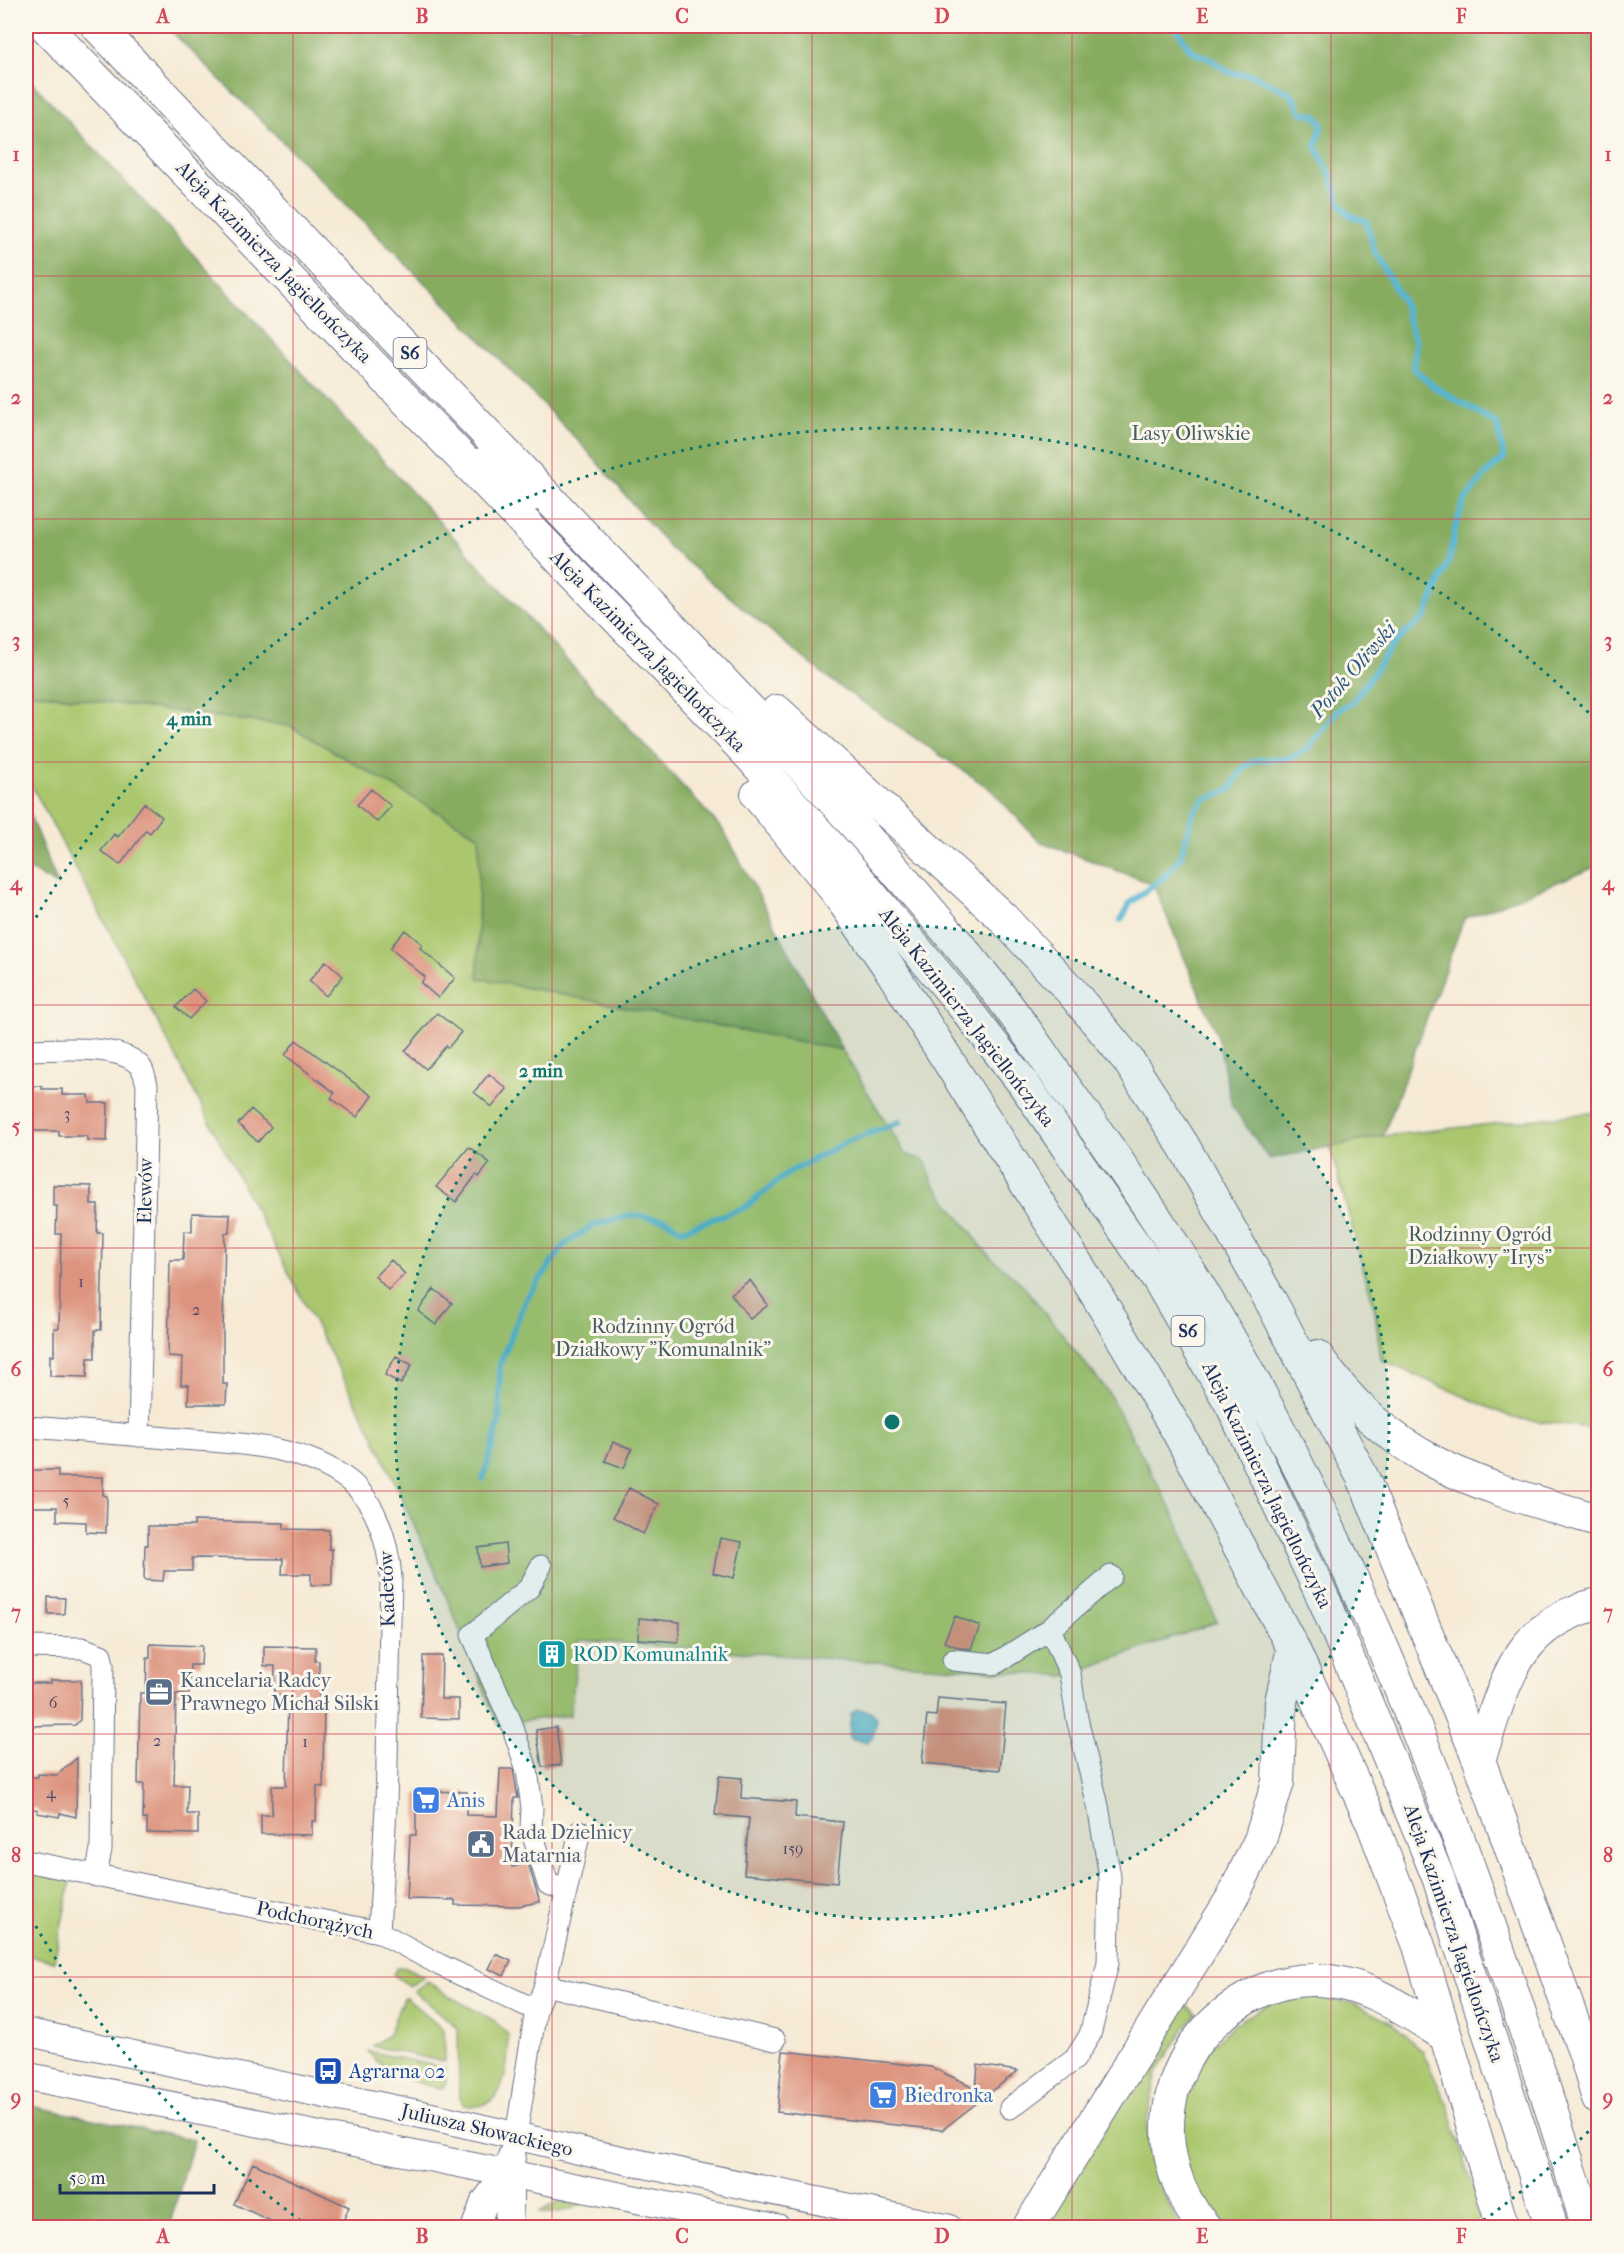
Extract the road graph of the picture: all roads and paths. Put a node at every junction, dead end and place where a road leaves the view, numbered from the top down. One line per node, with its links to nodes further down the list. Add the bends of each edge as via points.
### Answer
1 (45, 26): 4 (highway, Aleja Kazimierza Jagiellończyka / S6)
2 (97, 26): 3 (highway, Aleja Kazimierza Jagiellończyka / S6)
3 (460, 406): 5 (street); 6 (highway, Aleja Kazimierza Jagiellończyka / S6)
4 (434, 428): 5 (street); 7 (highway, Aleja Kazimierza Jagiellończyka / S6)
5 (508, 481): 6 (street); 7 (street)
6 (582, 533): 9 (highway, Aleja Kazimierza Jagiellończyka / S6)
7 (557, 557): 8 (highway, Aleja Kazimierza Jagiellończyka / S6)
8 (579, 579): 20 (highway, via 588,614 756,794 836,891 890,969 1177,1430); 45 (highway, Aleja Kazimierza Jagiellończyka / S6, via 749,755 968,1012 1023,1083 1164,1289 1232,1406 1326,1604 1371,1710 1438,1876)
9 (723, 680): 11 (highway, via 748,684 1002,917 1071,991 1128,1060 1183,1145); 46 (highway, Aleja Kazimierza Jagiellończyka / S6, via 883,855 999,994 1154,1214 1262,1394 1384,1647 1465,1853)
10 (26, 1050): 13 (street, Elewów, via 122,1054 137,1063 147,1086)
11 (1274, 1307): 14 (highway, via 1287,1313 1332,1378 1361,1411 1412,1450 1504,1493); 22 (highway, via 1364,1480)
12 (26, 1427): 13 (street, Kadetów)
13 (139, 1436): 27 (street, Kadetów, via 264,1447 304,1457 349,1480 373,1510 389,1554 391,1577)
14 (1599, 1520)
15 (541, 1566): 26 (street, via 529,1588 472,1635 511,1722 527,1770 531,1829 548,1884)
16 (1111, 1576): 18 (street)
17 (1599, 1604): 22 (highway, via 1556,1620 1523,1649 1510,1673)
18 (1050, 1629): 21 (street, via 995,1664); 35 (street, via 1070,1674 1098,1806 1110,1877 1108,1963 1090,2035 1075,2059)
19 (26, 1647): 25 (street, via 82,1648 101,1655 101,1849)
20 (1293, 1648): 31 (highway, via 1373,1825 1419,1946); 42 (highway, via 1281,1702 1278,1782 1260,1840 1231,1900)
21 (953, 1660)
22 (1479, 1760): 34 (highway)
23 (580, 1831): 26 (street)
24 (26, 1861): 25 (street, Podchorążych)
25 (96, 1876): 27 (street, Podchorążych)
26 (566, 1890): 28 (street)
27 (379, 1932): 29 (street, Podchorążych)
28 (545, 1985): 29 (street); 32 (street)
29 (536, 2010): 36 (street)
30 (26, 2032): 36 (main road, Juliusza Słowackiego)
31 (1444, 2034): 43 (highway, via 1396,2003 1354,1986 1312,1980 1253,1993 1223,2013 1182,2064 1168,2115 1172,2164 1185,2199); 44 (highway)
32 (775, 2040)
33 (26, 2076): 37 (main road, Juliusza Słowackiego)
34 (1599, 2099)
35 (1010, 2108)
36 (516, 2136): 37 (main road); 41 (main road, Juliusza Słowackiego)
37 (508, 2172): 38 (main road, via 484,2203); 39 (main road, via 511,2206); 40 (main road, Juliusza Słowackiego)
38 (475, 2228)
39 (507, 2228)
40 (778, 2228)
41 (948, 2228)
42 (1028, 2228)
43 (1205, 2228)
44 (1503, 2228)
45 (1552, 2228)
46 (1588, 2228)

